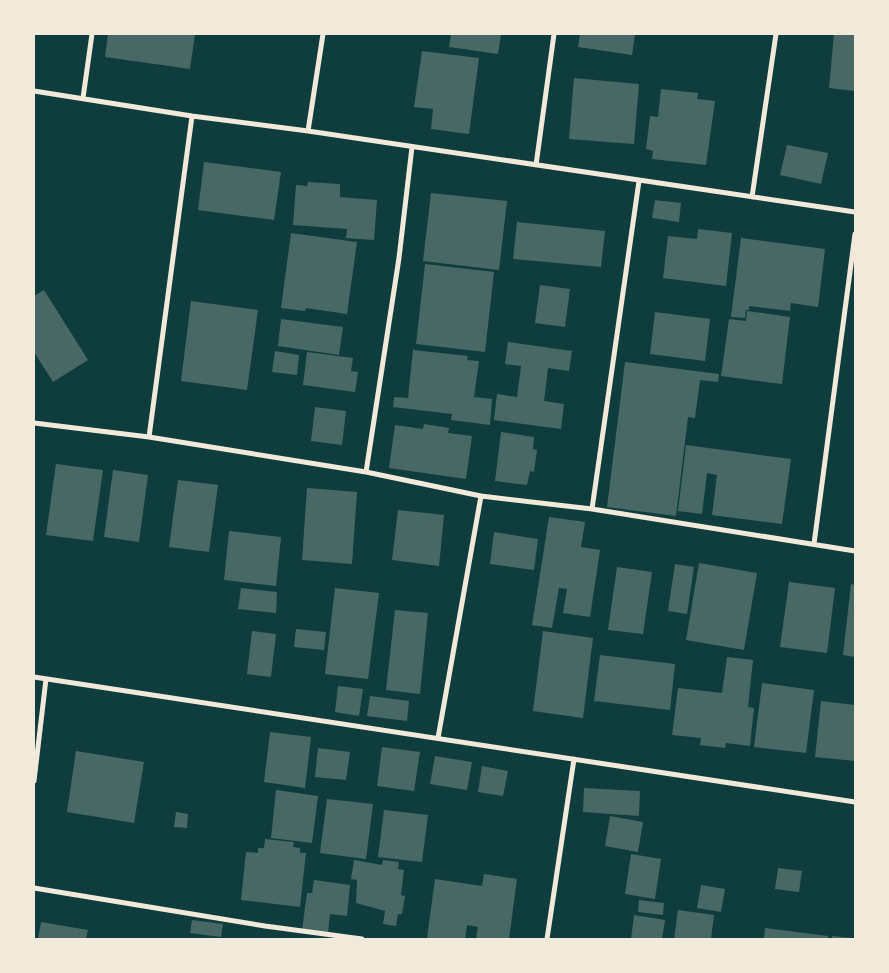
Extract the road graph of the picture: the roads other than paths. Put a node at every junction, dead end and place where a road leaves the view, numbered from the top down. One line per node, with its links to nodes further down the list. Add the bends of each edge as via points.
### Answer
1 (92, 34): 6 (street)
2 (323, 34): 8 (street)
3 (554, 34): 10 (street)
4 (776, 34): 12 (street)
5 (34, 91): 6 (street)
6 (83, 98): 7 (street)
7 (192, 116): 8 (street); 16 (street)
8 (308, 131): 9 (street)
9 (412, 147): 10 (street); 17 (street, via 399,258)
10 (536, 165): 11 (street)
11 (639, 181): 12 (street); 19 (street)
12 (752, 197): 13 (street)
13 (855, 212)
14 (855, 234): 20 (street)
15 (34, 423): 16 (street)
16 (149, 437): 17 (street)
17 (366, 472): 18 (street)
18 (481, 496): 19 (street); 24 (street)
19 (592, 509): 20 (street)
20 (814, 544): 21 (street)
21 (855, 551)
22 (34, 677): 23 (street)
23 (46, 679): 24 (street); 26 (street)
24 (438, 738): 25 (street)
25 (574, 759): 27 (street); 30 (street)
26 (34, 781)
27 (855, 802)
28 (34, 888): 29 (street)
29 (362, 939)
30 (547, 939)

